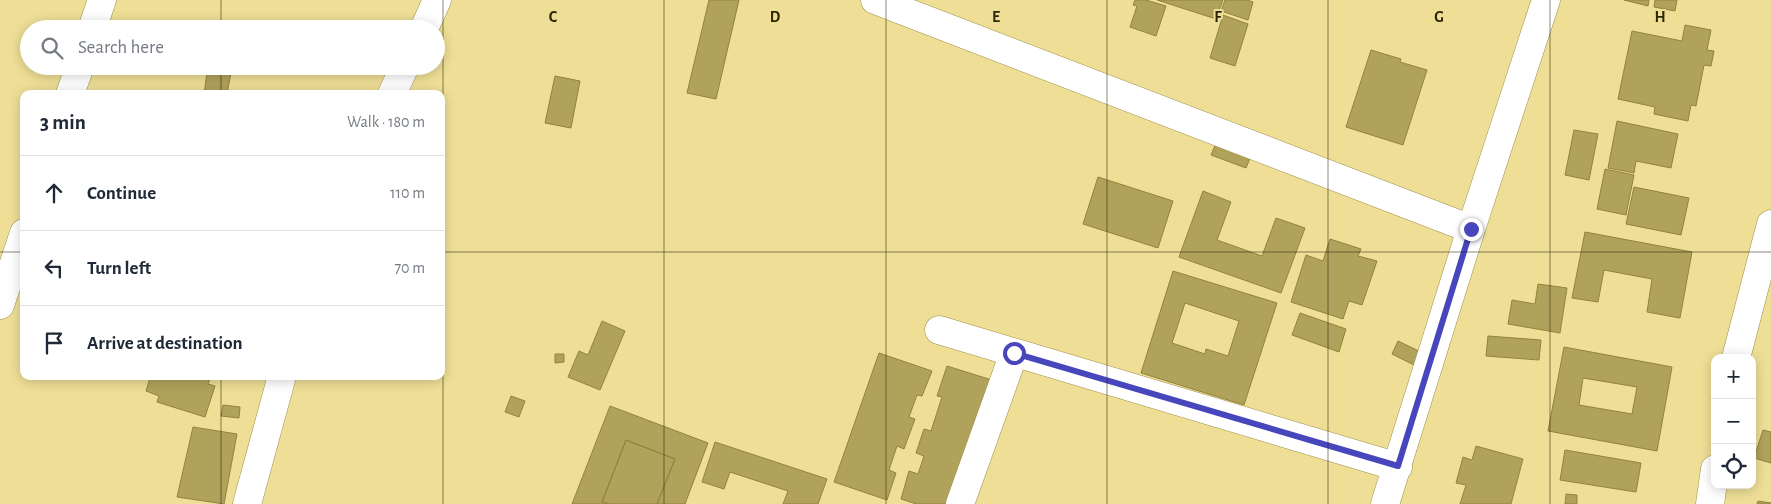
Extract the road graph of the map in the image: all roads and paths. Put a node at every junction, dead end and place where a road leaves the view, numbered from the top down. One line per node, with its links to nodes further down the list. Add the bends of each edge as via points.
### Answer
1 (102, 0): 5 (street)
2 (437, 0): 6 (street)
3 (876, 0): 12 (street)
4 (1546, 0): 12 (street)
5 (95, 20)
6 (428, 20)
7 (77, 75): 9 (street)
8 (402, 75): 10 (street)
9 (71, 90)
10 (394, 90)
11 (1771, 224): 17 (street)
12 (1471, 229): 19 (street)
13 (20, 245): 14 (street)
14 (0, 305)
15 (939, 330): 16 (street)
16 (1014, 353): 19 (street); 22 (street)
17 (1737, 354)
18 (281, 380): 21 (street)
19 (1398, 466): 23 (street)
20 (1712, 489): 24 (street)
21 (247, 504)
22 (960, 504)
23 (1385, 504)
24 (1710, 504)

